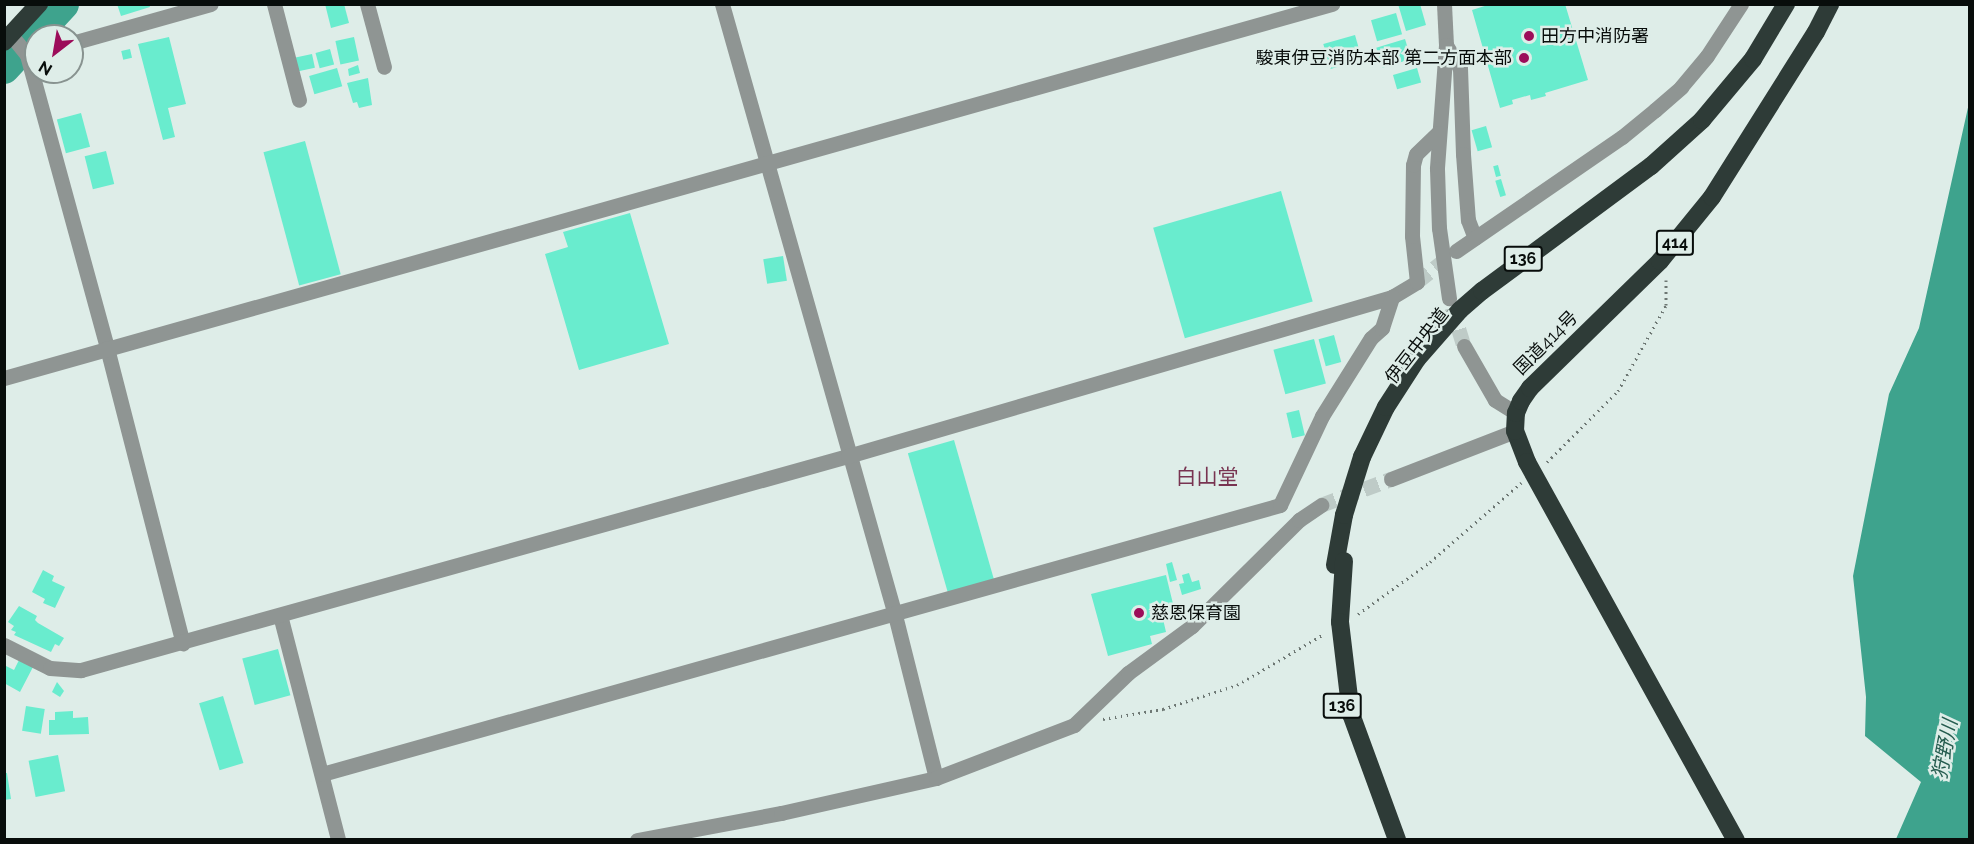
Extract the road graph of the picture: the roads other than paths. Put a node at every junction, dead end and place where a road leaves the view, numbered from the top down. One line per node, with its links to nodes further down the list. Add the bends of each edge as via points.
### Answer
1 (39, 4): 12 (highway)
2 (211, 4): 13 (street)
3 (274, 4): 18 (street)
4 (367, 4): 16 (street)
5 (722, 4): 20 (street)
6 (1332, 4): 20 (street)
7 (1444, 4): 14 (street)
8 (1741, 4): 21 (street, via 1700,64 1655,110)
9 (1786, 4): 32 (highway, 伊豆中央道 / 136, via 1753,59 1702,120 1651,166 1482,291 1453,317 1418,359 1386,407 1362,457 1344,515)
10 (1797, 4): 32 (highway, 伊豆中央道 / 136, via 1760,65 1709,128 1655,174 1489,298 1425,364 1393,412 1372,457)
11 (1830, 4): 28 (highway, 国道414号 / 414, via 1712,197 1660,261 1530,388)
12 (8, 39): 15 (street)
13 (84, 40)
14 (1446, 45): 19 (street); 21 (street, via 1460,68 1468,220)
15 (24, 49)
16 (384, 67)
17 (40, 84): 26 (street)
18 (299, 100)
19 (1438, 134): 23 (street, via 1416,154 1413,165 1412,236 1417,282); 24 (street, via 1439,228)
20 (767, 165): 26 (street); 29 (street)
21 (1475, 238): 22 (street)
22 (1456, 251)
23 (1392, 297): 29 (street); 34 (street, via 1382,328 1371,338 1322,416 1280,506)
24 (1449, 298)
25 (1464, 346): 28 (street, via 1495,400)
26 (107, 348): 27 (street); 35 (street)
27 (4, 378)
28 (1515, 422): 30 (street); 43 (highway, bridge, via 1532,469)
29 (848, 456): 33 (street); 34 (street)
30 (1391, 479)
31 (1321, 505): 38 (street, via 1299,520 1192,626 1128,673 1074,724)
32 (1339, 563): 41 (highway, 伊豆中央道 / 136, via 1333,624 1341,697 1350,735); 42 (highway, 伊豆中央道 / 136, bridge, via 1340,622 1351,714)
33 (280, 615): 35 (street); 37 (street)
34 (895, 615): 37 (street); 38 (street)
35 (183, 643): 36 (street, via 69,671 50,668)
36 (5, 647)
37 (322, 774): 39 (street)
38 (936, 778): 40 (street)
39 (338, 840)
40 (637, 840)
41 (1388, 840)
42 (1398, 840)
43 (1736, 840)

